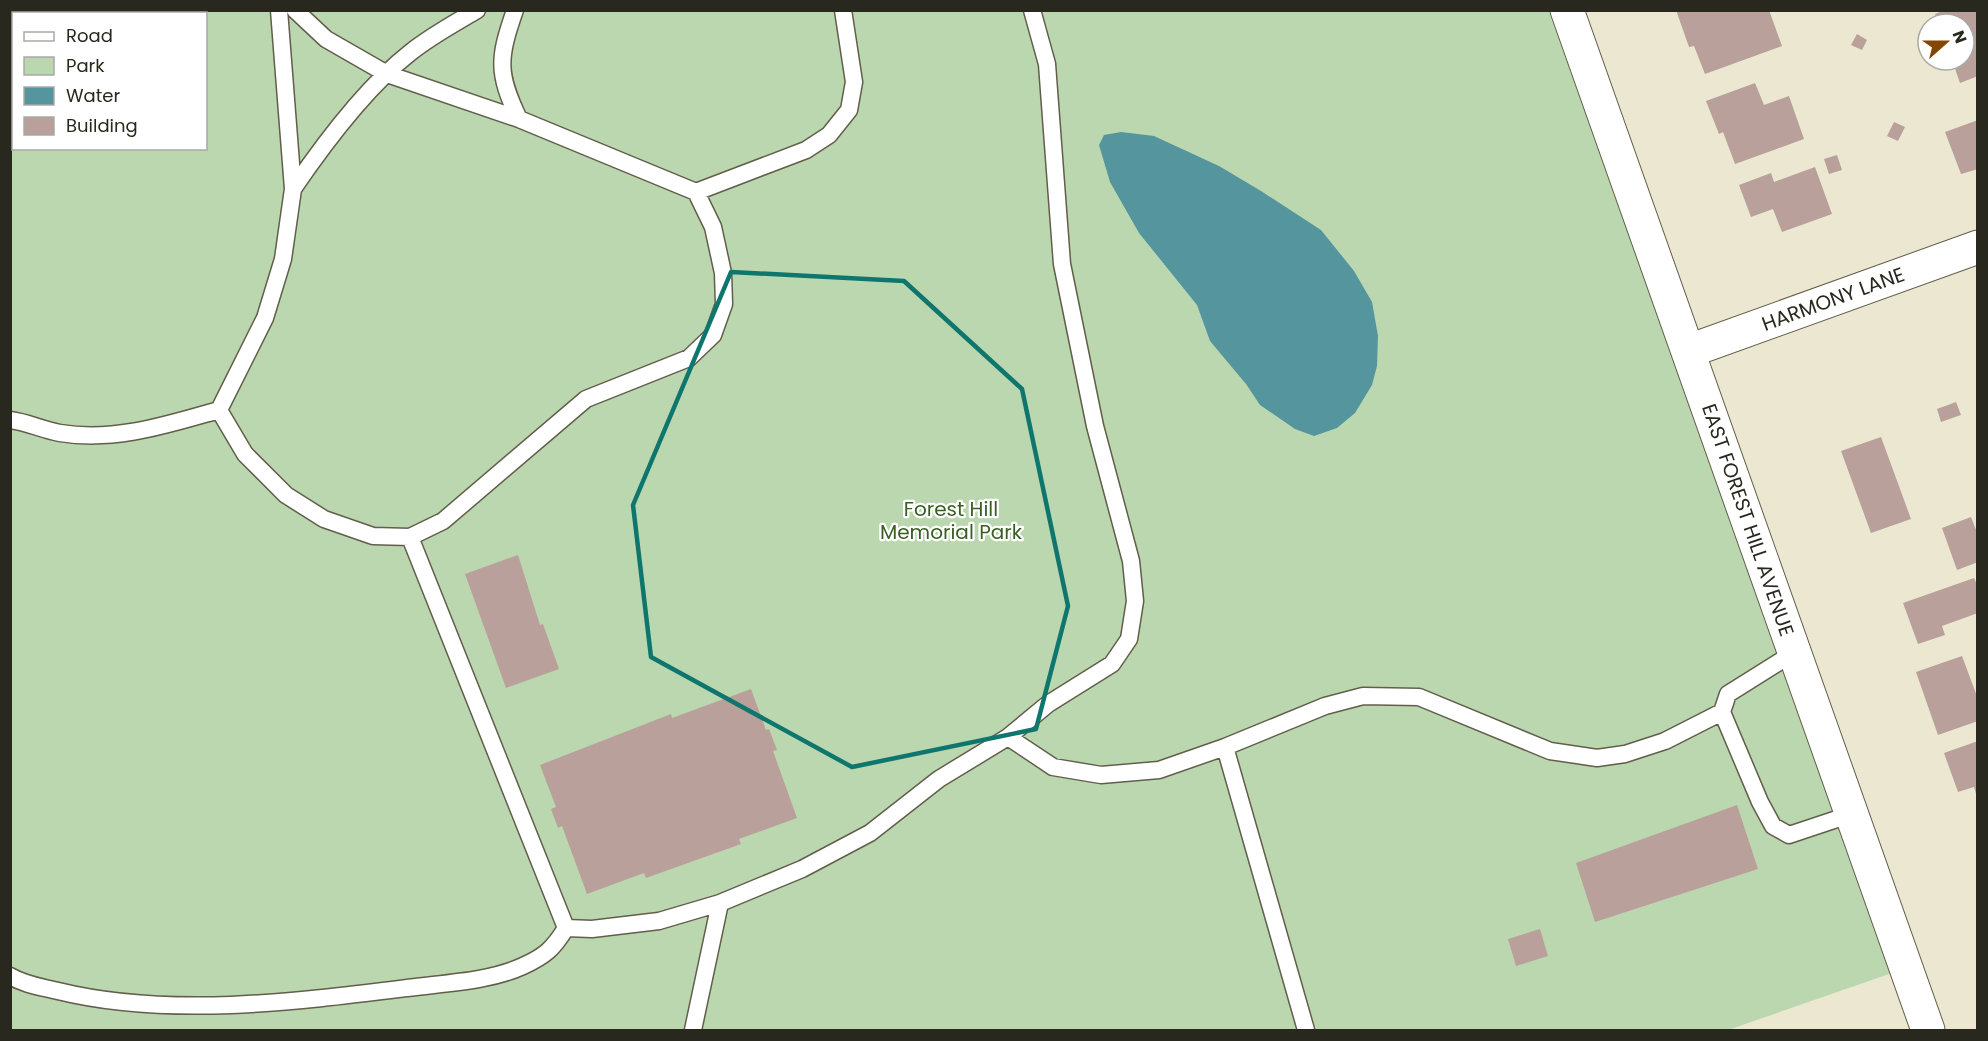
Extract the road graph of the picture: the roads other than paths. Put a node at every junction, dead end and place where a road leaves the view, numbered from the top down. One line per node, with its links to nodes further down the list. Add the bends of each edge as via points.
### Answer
1 (279, 10): 10 (lane)
2 (295, 10): 8 (lane, via 326,39)
3 (477, 10): 8 (lane, via 410,52)
4 (515, 10): 9 (lane, via 501,55 503,87)
5 (843, 10): 11 (lane, via 854,82 849,110 829,135 806,150)
6 (1032, 10): 19 (lane, via 1047,64 1062,264 1095,426 1131,561 1135,601 1129,639 1112,664 1048,704)
7 (1567, 10): 13 (street, EAST FOREST HILL AVENUE)
8 (387, 74): 9 (lane); 10 (lane, via 318,153)
9 (519, 119): 11 (lane)
10 (293, 189): 14 (lane, via 283,259 265,318)
11 (696, 192): 16 (lane, via 712,227 723,273 724,304 713,335 689,358 586,399 443,521)
12 (1977, 247): 13 (street, HARMONY LANE)
13 (1689, 351): 17 (street, EAST FOREST HILL AVENUE)
14 (219, 410): 15 (lane, via 145,432 97,437 58,433); 16 (lane, via 245,454 286,495 324,519 373,536)
15 (10, 420)
16 (410, 537): 23 (lane)
17 (1795, 652): 18 (lane, via 1728,694); 21 (street, EAST FOREST HILL AVENUE)
18 (1722, 712): 20 (lane, via 1665,741 1597,758 1550,751 1419,697 1363,696 1325,706); 21 (lane, via 1773,826 1789,835)
19 (1008, 737): 20 (lane, via 1053,767 1101,775 1159,770); 22 (lane, via 939,779 870,833 802,869)
20 (1225, 747): 26 (lane)
21 (1852, 814): 27 (street, EAST FOREST HILL AVENUE)
22 (720, 903): 23 (lane, via 659,921); 25 (lane)
23 (566, 928): 24 (lane, via 553,950 521,967 478,979 341,996 169,1005 90,999)
24 (10, 976)
25 (693, 1030)
26 (1306, 1030)
27 (1928, 1030)

